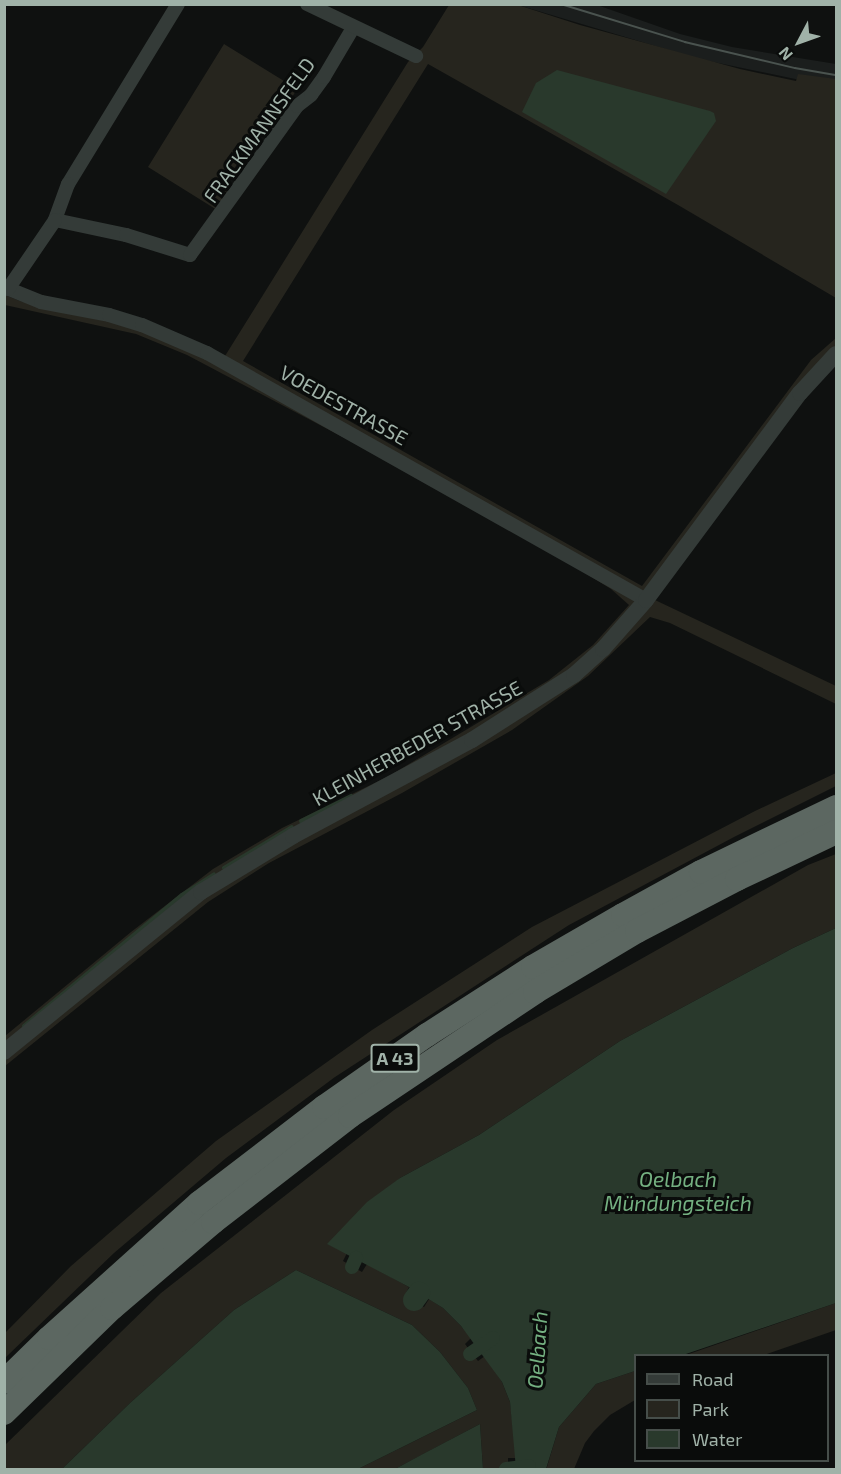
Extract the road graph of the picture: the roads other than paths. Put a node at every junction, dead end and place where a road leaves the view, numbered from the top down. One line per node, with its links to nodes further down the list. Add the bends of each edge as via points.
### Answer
1 (178, 4): 5 (street, via 68,184)
2 (307, 4): 3 (street)
3 (353, 28): 4 (street); 5 (street, FRACKMANNSFELD, via 324,77 297,106 190,255)
4 (416, 56)
5 (55, 220): 6 (street)
6 (6, 288): 8 (street, VOEDESTRASSE, via 41,302 142,325 207,353)
7 (837, 354): 8 (street, KLEINHERBEDER STRASSE, via 800,393)
8 (646, 600): 11 (street, KLEINHERBEDER STRASSE, via 603,649 557,687 472,740 293,836 201,892)
9 (837, 807): 12 (highway, A 43, via 701,872 623,915 428,1035 324,1107 199,1203 56,1330)
10 (837, 832): 13 (highway, A 43, via 637,931 535,992 378,1096 213,1222 112,1308)
11 (4, 1052)
12 (4, 1382)
13 (4, 1413)

